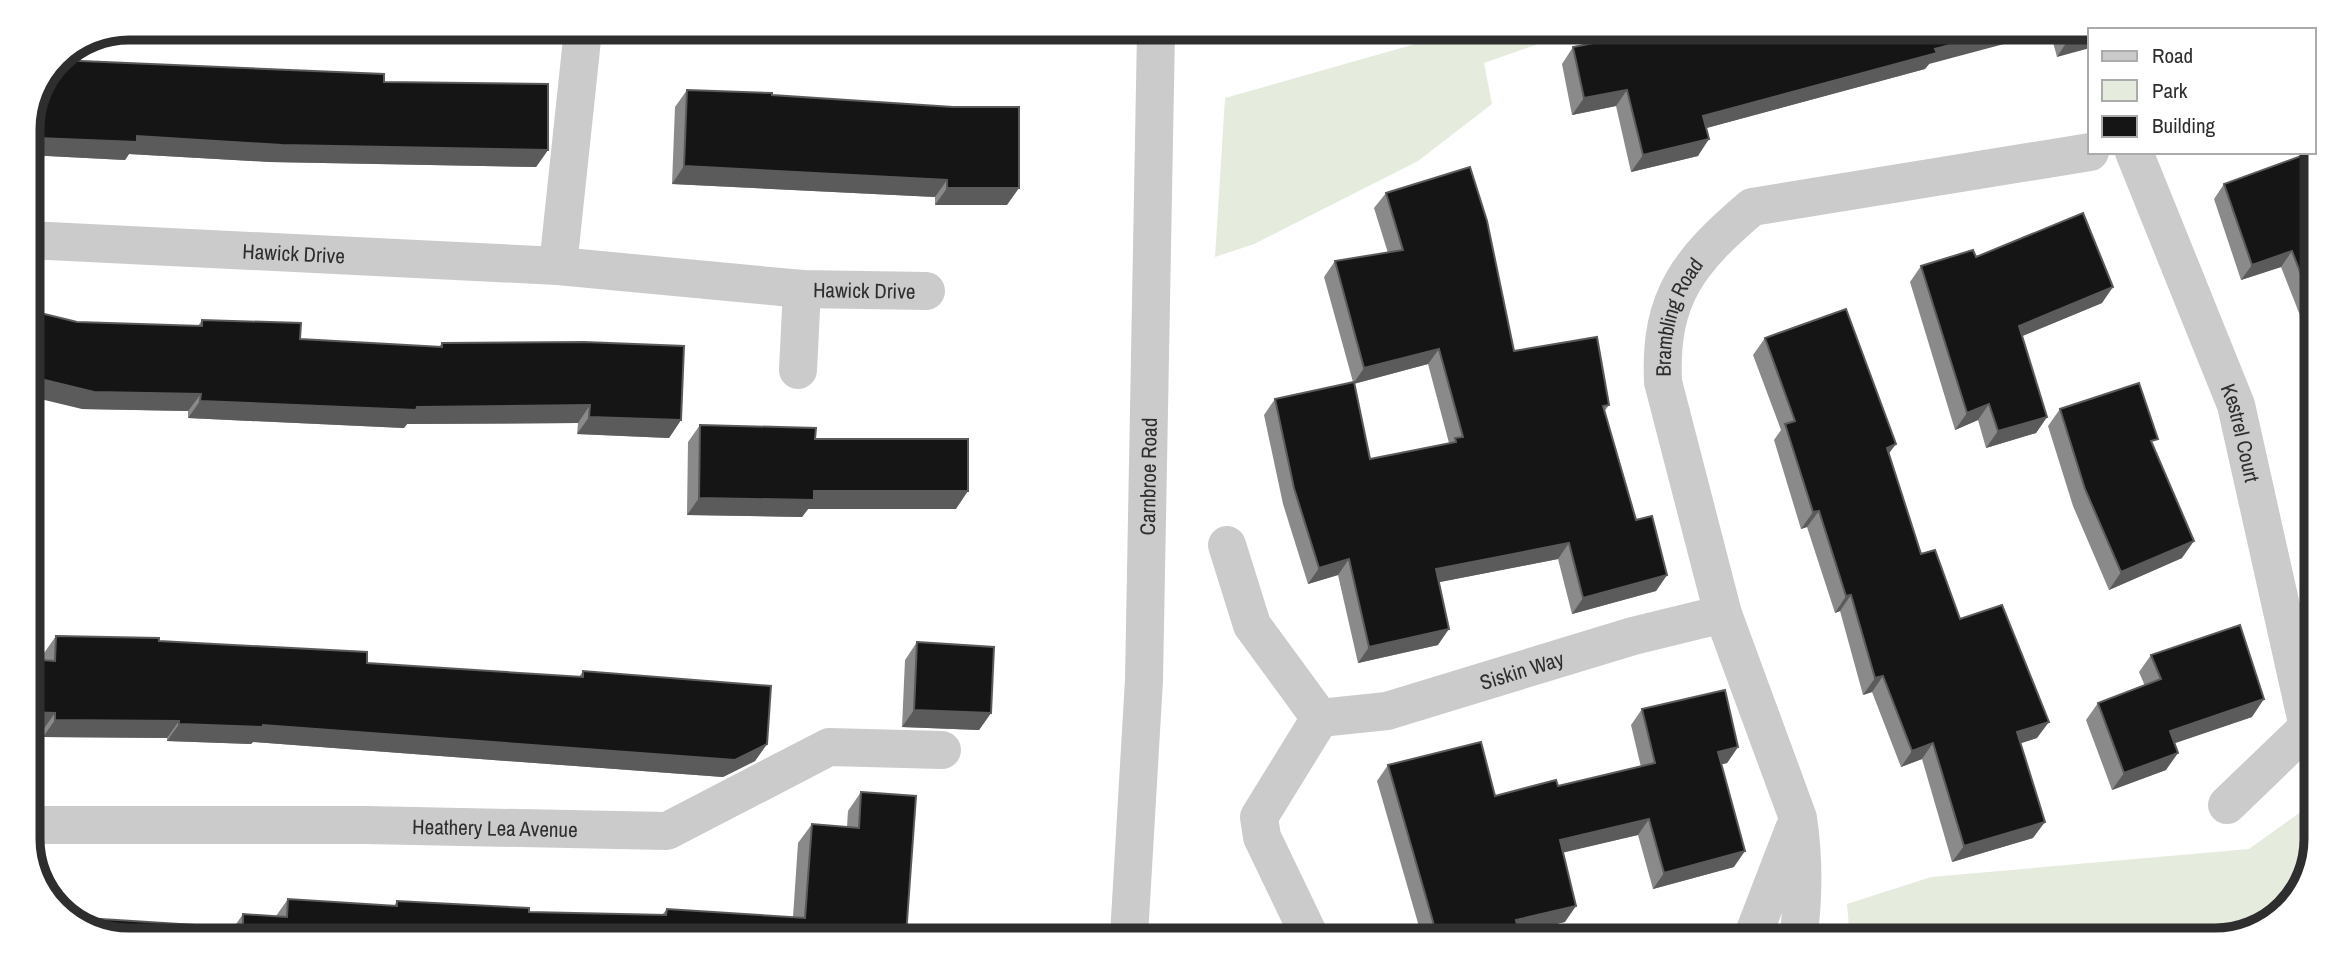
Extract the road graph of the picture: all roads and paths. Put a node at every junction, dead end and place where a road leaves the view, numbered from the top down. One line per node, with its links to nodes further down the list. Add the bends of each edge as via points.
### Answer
1 (582, 40): 6 (street)
2 (1156, 40): 19 (street, Carnbroe Road, via 1144,680)
3 (2088, 152): 11 (street, Brambling Road, via 1752,207 1715,239 1687,275 1666,316 1661,350 1663,382)
4 (2135, 154): 12 (street, Kestrel Court, via 2236,405)
5 (40, 241): 6 (street, Hawick Drive)
6 (558, 265): 7 (street, Hawick Drive)
7 (802, 289): 8 (street, Hawick Drive); 9 (street, Hawick Drive)
8 (926, 291)
9 (798, 370)
10 (1227, 545): 13 (street, via 1252,625)
11 (1723, 614): 13 (street, Siskin Way, via 1633,636 1387,711); 17 (street, Brambling Road)
12 (2304, 705)
13 (1320, 719): 20 (street, via 1259,817 1262,837)
14 (2304, 732): 16 (street, Kestrel Court)
15 (942, 750): 18 (street, Heathery Lea Avenue, via 828,747 667,831)
16 (2227, 805)
17 (1798, 818): 21 (street); 22 (street, Brambling Road, via 1803,852)
18 (40, 825)
19 (1126, 928)
20 (1306, 928)
21 (1756, 928)
22 (1800, 928)

